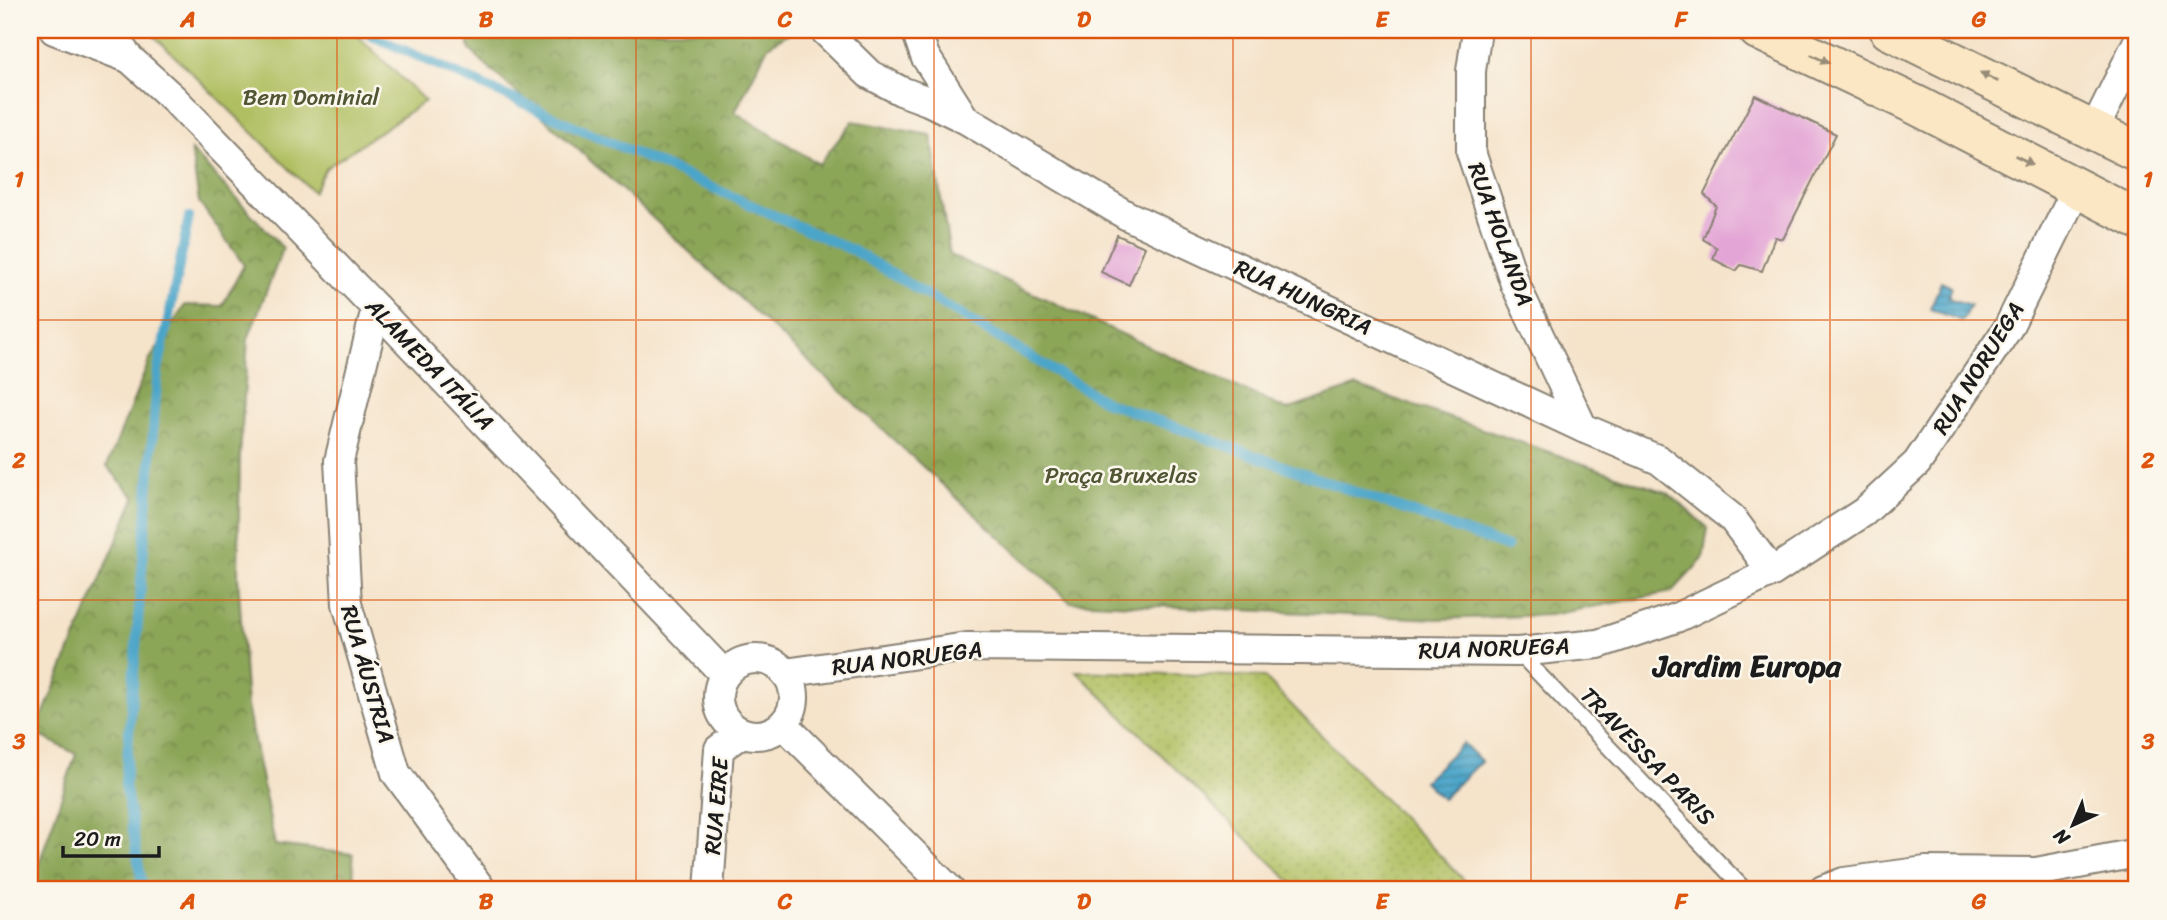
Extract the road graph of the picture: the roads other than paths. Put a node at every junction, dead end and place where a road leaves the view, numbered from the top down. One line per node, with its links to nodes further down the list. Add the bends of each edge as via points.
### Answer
1 (54, 30): 9 (street, ALAMEDA ITÁLIA)
2 (107, 30): 9 (street, ALAMEDA ITÁLIA)
3 (824, 30): 10 (street, RUA HUNGRIA, via 869,74)
4 (916, 30): 10 (street, via 925,56)
5 (1476, 30): 16 (street, RUA HOLANDA, via 1471,152 1515,284)
6 (1758, 30): 13 (main road, one-way to 13)
7 (1889, 30): 11 (main road, one-way to 7)
8 (2137, 43): 11 (street)
9 (130, 58): 15 (street, ALAMEDA ITÁLIA)
10 (965, 119): 16 (street, RUA HUNGRIA, via 1126,215)
11 (2094, 130): 12 (main road)
12 (2137, 152)
13 (2077, 188): 14 (main road); 17 (street, RUA NORUEGA, via 2008,328 1917,463 1864,512)
14 (2137, 219)
15 (376, 308): 20 (street, ALAMEDA ITÁLIA); 24 (street, RUA ÁUSTRIA, via 339,461 347,604 396,773)
16 (1583, 428): 17 (street, RUA HUNGRIA, via 1660,460 1732,518)
17 (1772, 572): 18 (street, RUA NORUEGA, via 1676,618 1598,644)
18 (1518, 652): 19 (street, RUA NORUEGA, via 967,647); 27 (lane, TRAVESSA PARIS)
19 (785, 673): 20 (street, via 755,660 733,667); 21 (street, via 793,705)
20 (725, 675): 22 (street, via 718,696 720,708 724,718)
21 (783, 724): 22 (street, via 764,735); 26 (street)
22 (742, 733): 25 (street, RUA EIRE, via 719,749)
23 (2137, 853): 28 (street, via 2036,872 1926,872 1844,882)
24 (482, 890)
25 (709, 890)
26 (950, 890)
27 (1745, 890)
28 (1823, 890)

